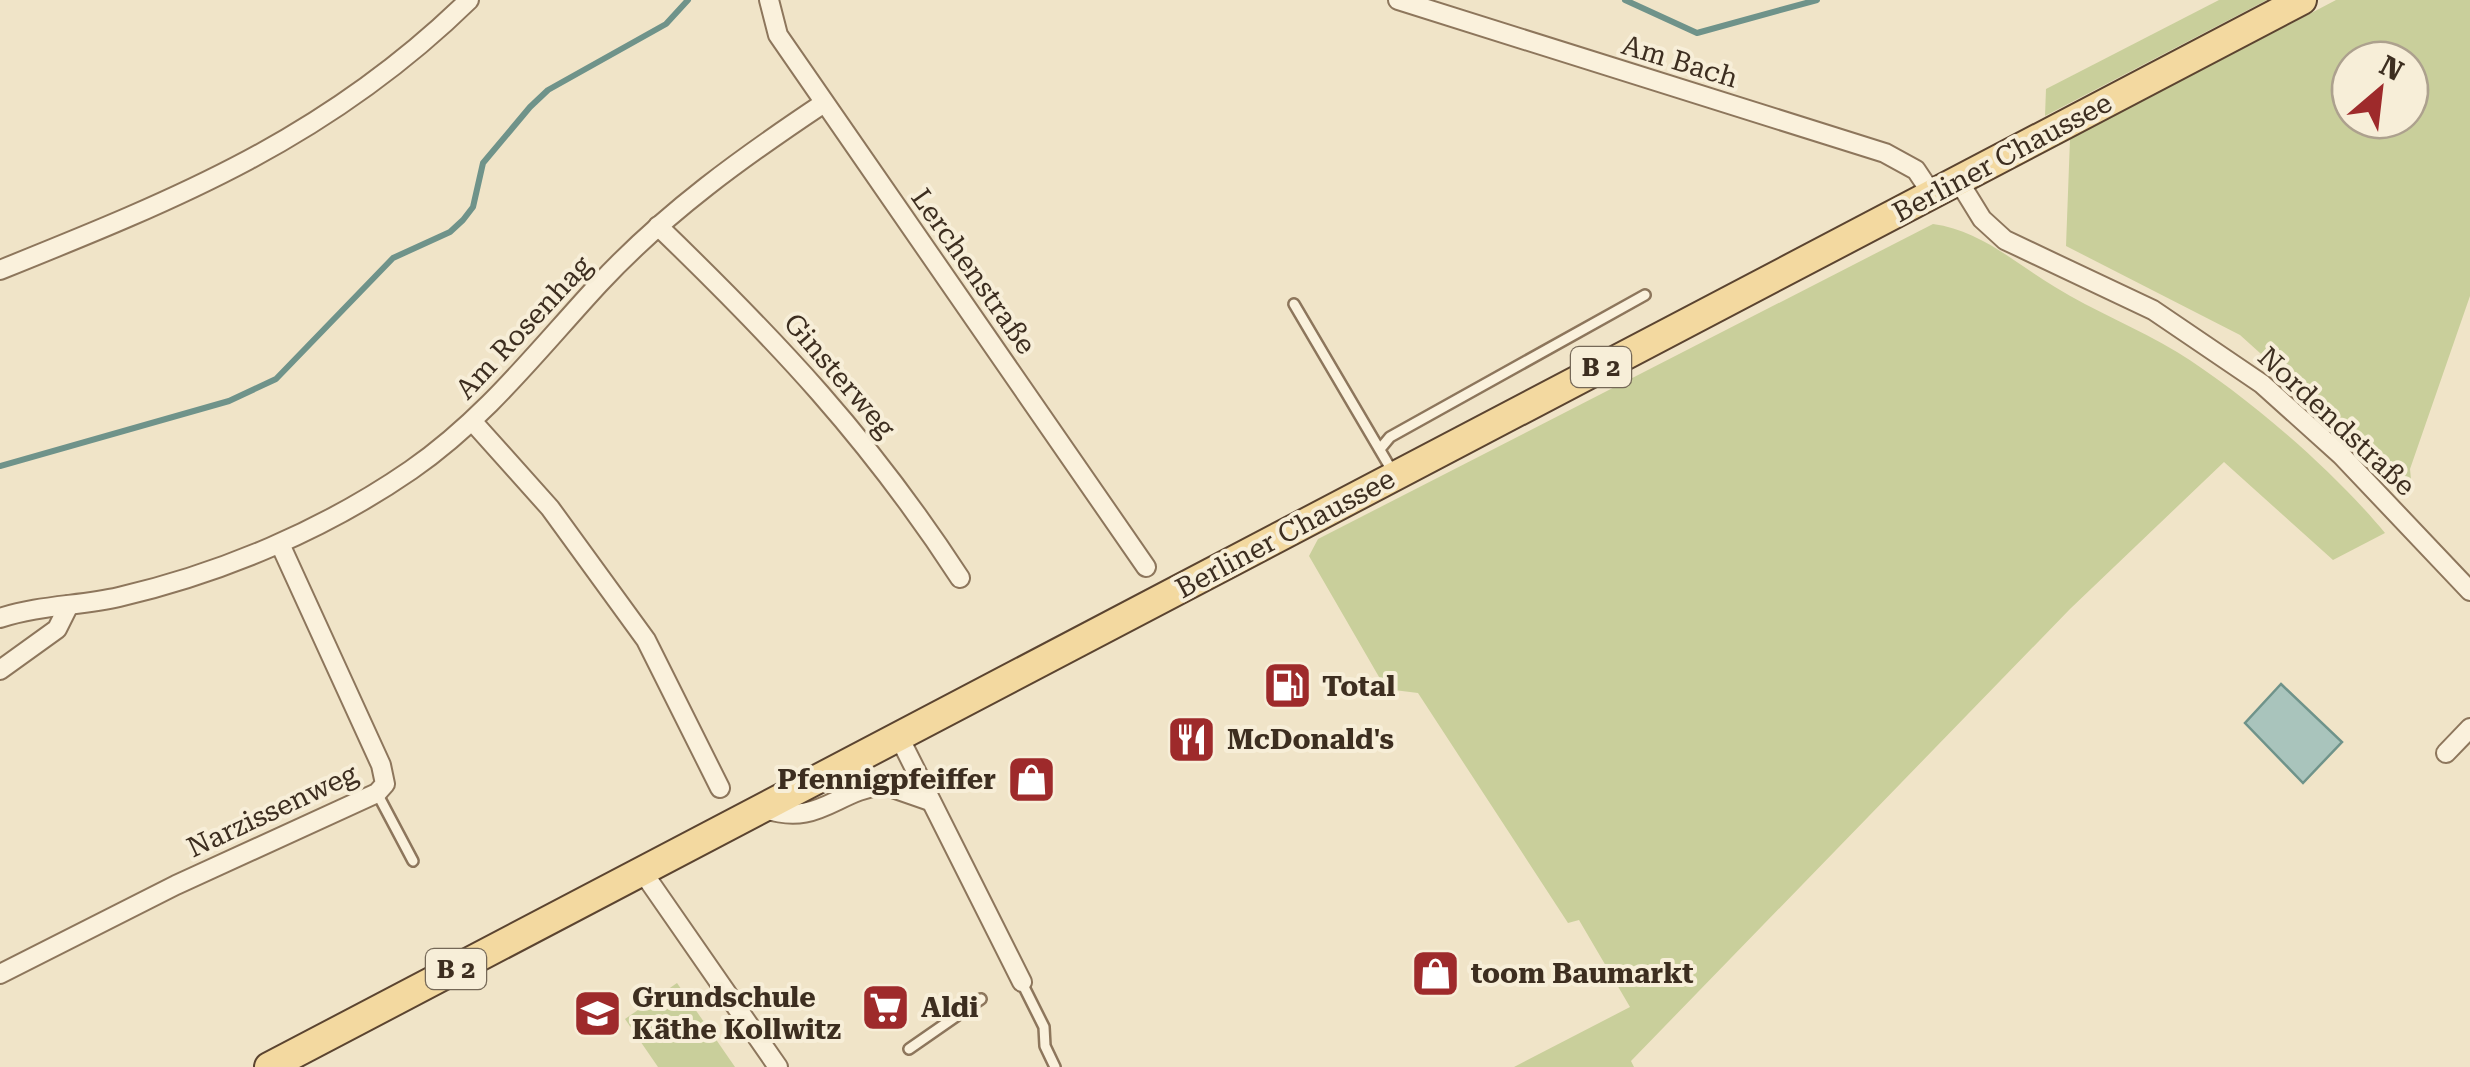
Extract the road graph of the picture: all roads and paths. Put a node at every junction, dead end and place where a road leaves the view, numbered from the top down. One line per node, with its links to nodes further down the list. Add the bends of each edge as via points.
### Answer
1 (469, 0): 9 (street, via 351,100 268,152 188,193)
2 (770, 0): 5 (street, Lerchenstraße, via 778,35)
3 (1398, 0): 7 (street, Am Bach, via 1885,153 1916,170)
4 (2302, 0): 6 (main road, Berliner Chaussee / B 2)
5 (824, 104): 8 (street, Am Rosenhag, via 732,164); 15 (street, Lerchenstraße)
6 (1958, 180): 7 (main road, Berliner Chaussee / B 2); 17 (street, Nordendstraße, via 1982,219 2005,240 2154,310 2262,384 2341,455)
7 (1932, 194): 13 (main road, Berliner Chaussee / B 2)
8 (658, 226): 12 (street, Am Rosenhag); 16 (street, Ginsterweg, via 852,425)
9 (0, 270)
10 (1646, 294): 13 (lane, via 1390,437)
11 (1294, 304): 13 (lane)
12 (473, 422): 14 (street, Am Rosenhag, via 409,472); 24 (street, via 550,508 646,640)
13 (1396, 460): 22 (main road, Berliner Chaussee / B 2)
14 (280, 544): 18 (street, Am Rosenhag, via 171,583); 25 (street, Narzissenweg, via 381,765 384,784)
15 (1146, 567)
16 (960, 578)
17 (2470, 590)
18 (69, 604): 19 (street, Am Rosenhag); 20 (street, via 57,629)
19 (0, 618)
20 (0, 670)
21 (2470, 728): 23 (street)
22 (899, 738): 26 (street); 27 (main road, Berliner Chaussee / B 2)
23 (2446, 753)
24 (720, 788)
25 (377, 793): 28 (lane); 30 (street, Narzissenweg)
26 (930, 800): 27 (street, via 884,784 817,812); 31 (street)
27 (762, 808): 29 (main road, Berliner Chaussee / B 2)
28 (413, 861)
29 (642, 871): 34 (main road, Berliner Chaussee / B 2); 35 (street)
30 (0, 974)
31 (1022, 982): 36 (lane)
32 (981, 999): 33 (lane)
33 (910, 1050)
34 (269, 1067)
35 (778, 1067)
36 (1055, 1067)

